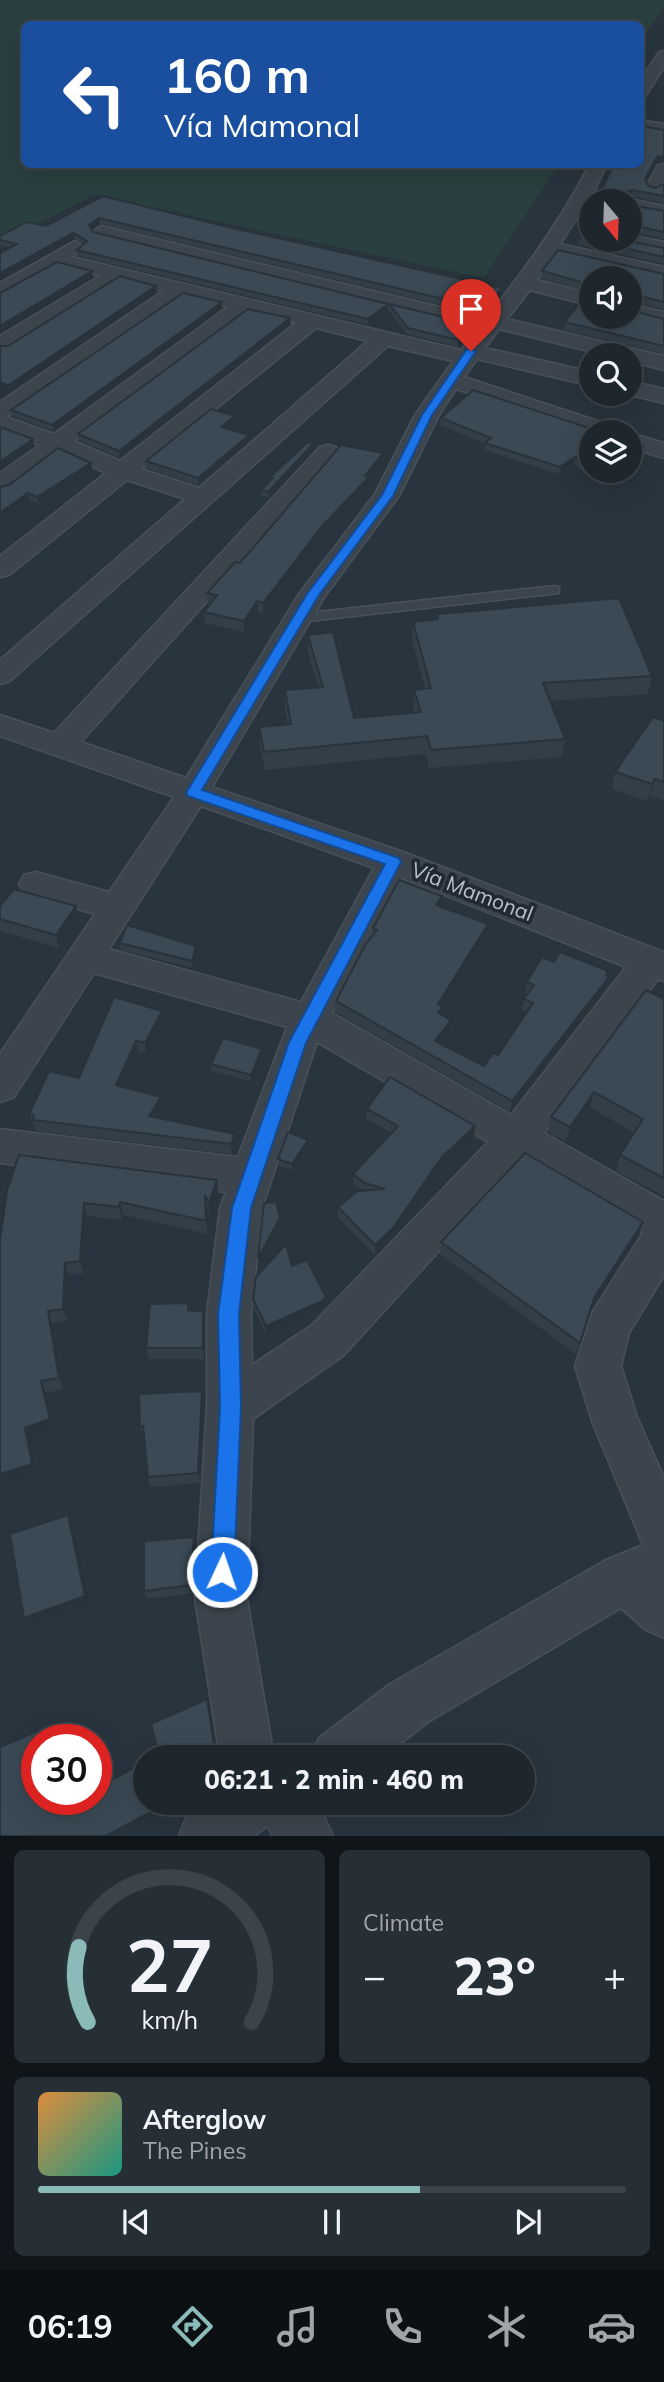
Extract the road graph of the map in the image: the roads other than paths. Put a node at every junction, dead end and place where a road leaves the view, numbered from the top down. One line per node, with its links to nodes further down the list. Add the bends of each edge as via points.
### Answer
1 (663, 59): 2 (street)
2 (644, 88)
3 (664, 89): 4 (street)
4 (644, 90)
5 (644, 126): 6 (street)
6 (664, 129)
7 (598, 168): 13 (street, via 594,197 572,227)
8 (664, 169): 9 (street)
9 (655, 187)
10 (642, 206): 11 (street)
11 (664, 211)
12 (642, 243): 14 (street)
13 (548, 247): 16 (street); 18 (street)
14 (664, 248)
15 (56, 259): 17 (street); 20 (street); 26 (street, via 96,223)
16 (664, 273)
17 (117, 274): 19 (street); 28 (street)
18 (524, 283): 21 (street); 26 (street)
19 (178, 290): 22 (street); 35 (street)
20 (0, 292)
21 (579, 297)
22 (244, 305): 25 (street); 38 (street)
23 (642, 313): 24 (street)
24 (664, 318)
25 (312, 321): 27 (street); 42 (street)
26 (492, 324): 29 (street); 30 (street)
27 (383, 339): 29 (street); 44 (street)
28 (0, 345)
29 (468, 354): 31 (street); 32 (street)
30 (664, 363)
31 (579, 376)
32 (451, 380): 36 (street); 47 (street, via 427,415 387,496)
33 (642, 391): 34 (street)
34 (664, 396)
35 (0, 412)
36 (579, 422)
37 (0, 423): 38 (street)
38 (58, 443): 42 (street); 43 (street)
39 (642, 444): 40 (street)
40 (664, 451)
41 (328, 452): 50 (street)
42 (122, 471): 44 (street); 45 (street)
43 (0, 485)
44 (203, 498): 48 (street)
45 (0, 569)
46 (554, 590): 47 (lane)
47 (299, 618): 51 (street)
48 (0, 675)
49 (0, 725): 50 (street, Vía Mamonal)
50 (59, 747): 51 (street, Vía Mamonal)
51 (193, 793): 52 (street, Vía Mamonal); 54 (street)
52 (394, 862): 56 (street, Vía Mamonal); 57 (street)
53 (36, 884): 54 (street)
54 (119, 908): 55 (street)
55 (86, 957): 57 (street); 58 (street)
56 (657, 965): 59 (street)
57 (310, 1019): 59 (street); 61 (street)
58 (0, 1086)
59 (517, 1138): 62 (street); 64 (street, via 328,1340)
60 (0, 1146): 61 (street)
61 (252, 1177): 64 (street, via 241,1208 229,1314)
62 (664, 1223)
63 (664, 1236): 65 (street, via 608,1326 598,1366 615,1422)
64 (230, 1407): 68 (street, via 221,1599)
65 (664, 1535)
66 (644, 1569): 67 (street); 69 (street, via 409,1703)
67 (664, 1612)
68 (245, 1745)
69 (354, 1745)
70 (235, 1815): 72 (street)
71 (293, 1815): 73 (street)
72 (207, 1836)
73 (305, 1836)

